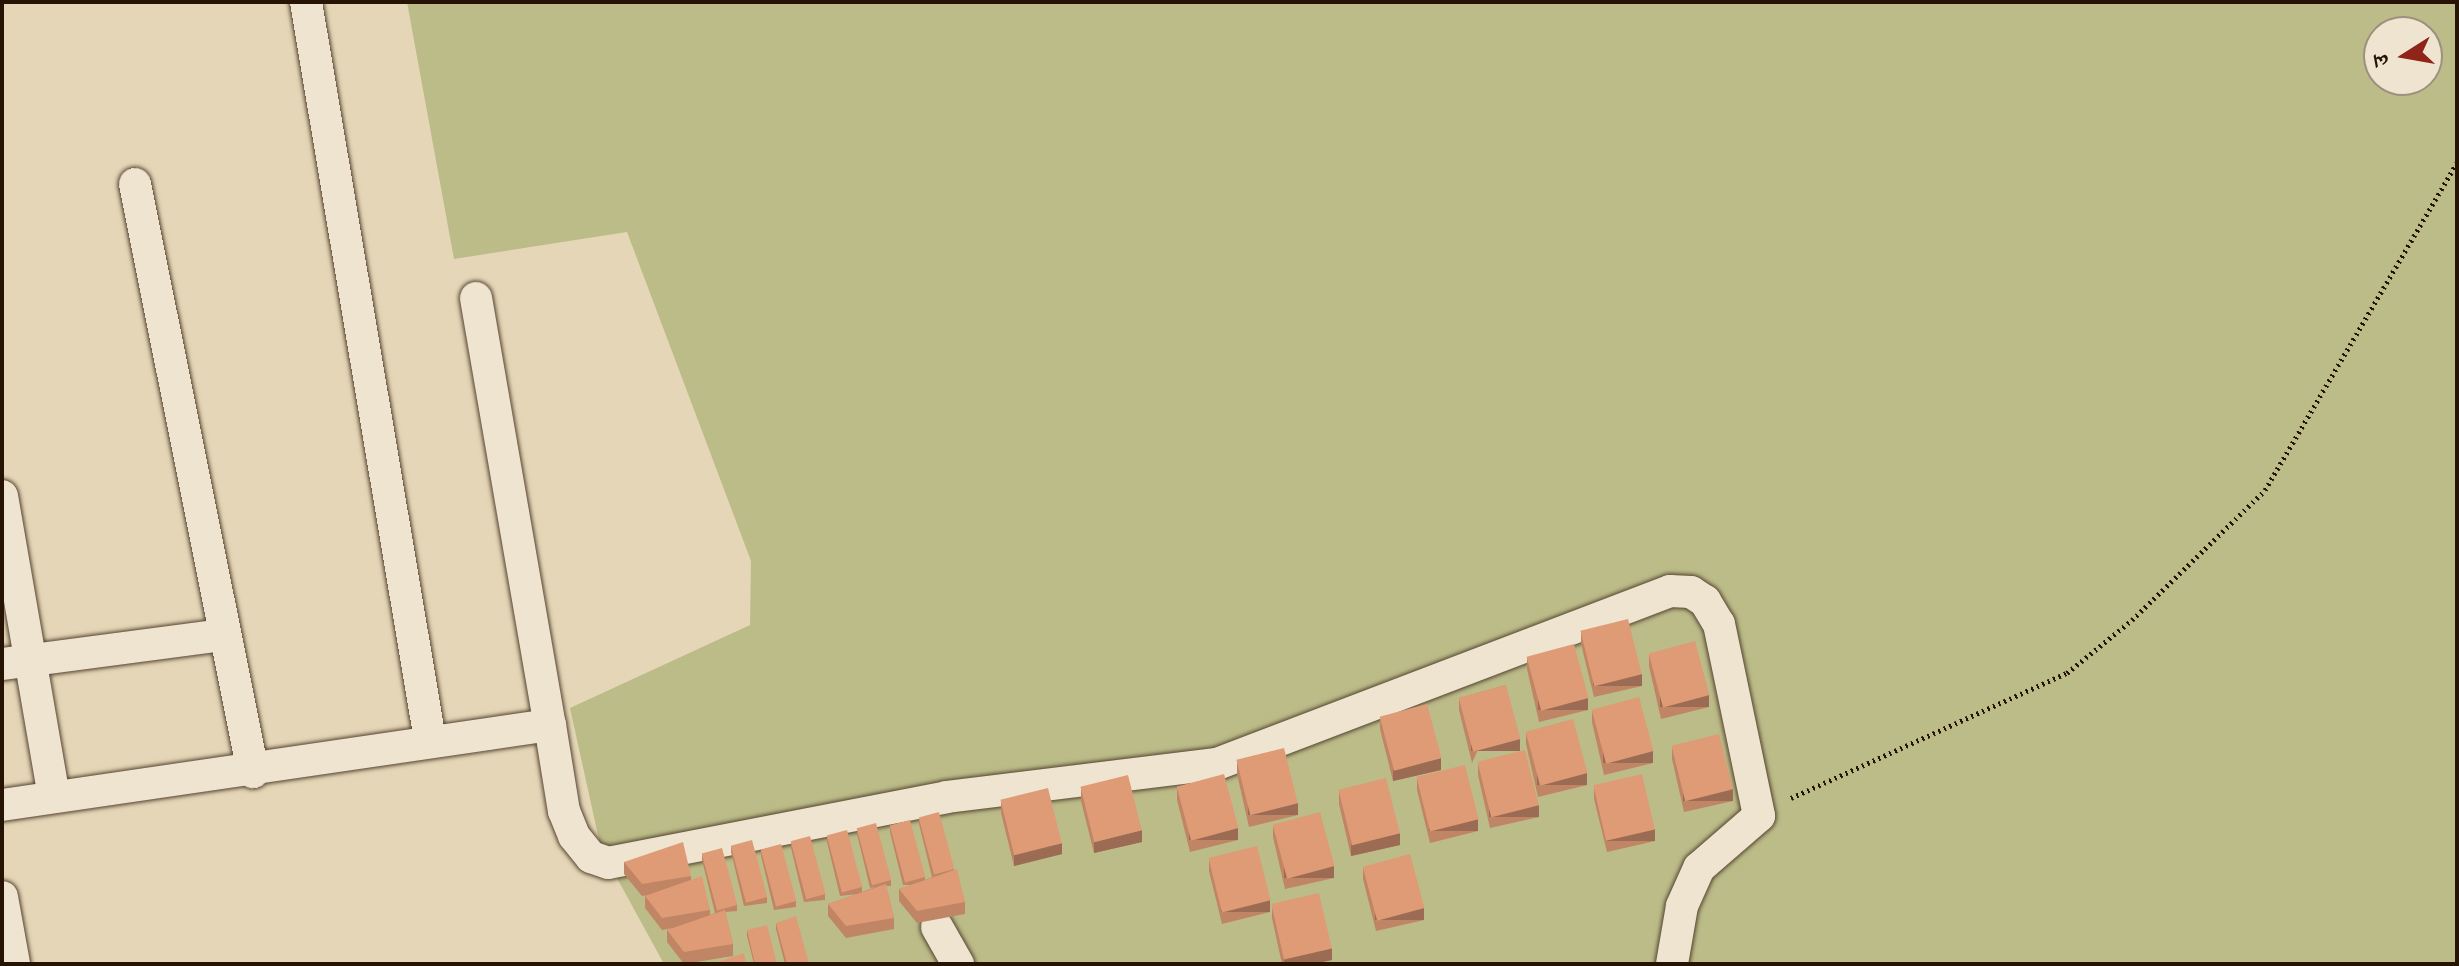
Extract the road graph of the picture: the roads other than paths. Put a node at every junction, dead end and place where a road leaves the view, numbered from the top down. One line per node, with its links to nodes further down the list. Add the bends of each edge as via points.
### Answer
1 (306, 2): 8 (street)
2 (135, 184): 5 (street)
3 (476, 298): 7 (street)
4 (2, 496): 6 (street)
5 (223, 635): 6 (street); 9 (street)
6 (15, 663): 10 (street)
7 (550, 725): 8 (street); 16 (street, via 564,811 574,836 591,857 608,863 947,797 1217,764 1670,591 1691,592 1705,601 1719,624 1759,816 1699,868 1682,906)
8 (430, 740): 9 (street)
9 (253, 772): 10 (street)
10 (54, 797): 11 (street)
11 (2, 805)
12 (2, 897): 14 (street)
13 (937, 927): 15 (street)
14 (14, 964)
15 (958, 964)
16 (1672, 964)

